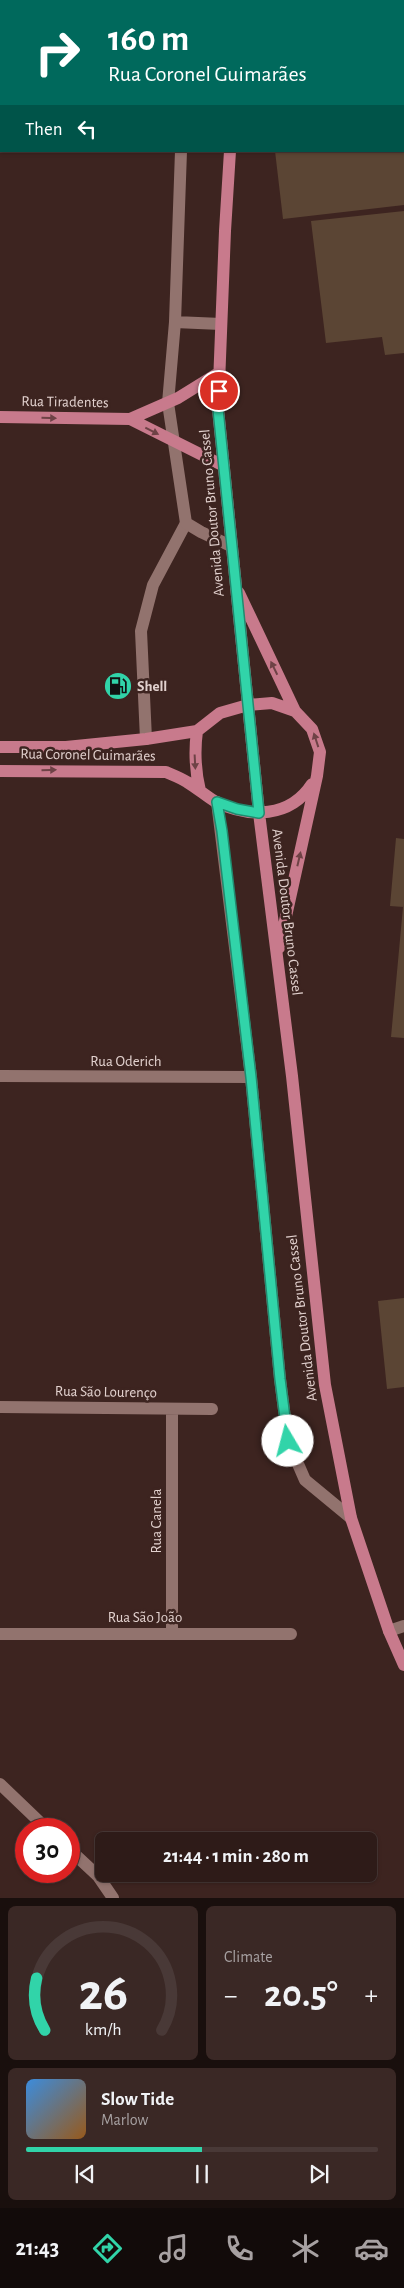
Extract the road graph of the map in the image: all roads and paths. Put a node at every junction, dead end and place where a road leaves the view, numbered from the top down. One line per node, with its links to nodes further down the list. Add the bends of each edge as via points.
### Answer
1 (181, 152): 3 (street)
2 (230, 152): 4 (main road, Avenida Doutor Bruno Cassel)
3 (175, 322): 4 (street); 6 (street)
4 (222, 324): 5 (main road, Avenida Doutor Bruno Cassel)
5 (220, 372): 6 (main road, Rua Tiradentes); 10 (main road, Avenida Doutor Bruno Cassel, via 218,409)
6 (168, 403): 8 (main road, Rua Tiradentes); 9 (street)
7 (0, 418): 8 (main road, Rua Tiradentes, one-way to 8)
8 (130, 419): 9 (main road, Rua Tiradentes, one-way to 9)
9 (175, 442): 10 (main road, Rua Tiradentes); 11 (street)
10 (224, 466): 12 (main road, Avenida Doutor Bruno Cassel)
11 (186, 522): 12 (street); 17 (street, via 153,585 141,631)
12 (231, 546): 13 (main road, Avenida Doutor Bruno Cassel)
13 (235, 584): 14 (main road, Avenida Doutor Bruno Cassel); 15 (main road, one-way to 13)
14 (248, 705): 15 (main road, Rua Coronel Guimarães, via 272,703); 16 (main road, Rua Coronel Guimarães, via 220,713); 23 (main road, Avenida Doutor Bruno Cassel)
15 (295, 711): 20 (main road, one-way to 15, via 320,752 312,729)
16 (197, 731): 17 (main road, Rua Coronel Guimarães); 21 (main road, one-way to 21, via 194,752)
17 (146, 739): 18 (main road, Rua Coronel Guimarães, via 66,747)
18 (0, 748)
19 (0, 771): 21 (main road, Rua Coronel Guimarães, one-way to 21, via 166,772 186,780)
20 (317, 776): 23 (main road, Rua Coronel Guimarães, via 304,797 283,810); 24 (main road, one-way to 20)
21 (200, 792): 22 (main road, Rua Coronel Guimarães)
22 (217, 802): 23 (main road, Rua Coronel Guimarães); 26 (street)
23 (259, 813): 24 (main road, Avenida Doutor Bruno Cassel)
24 (276, 958): 30 (main road, Avenida Doutor Bruno Cassel, via 325,1385)
25 (0, 1076): 26 (street, Rua Oderich)
26 (251, 1077): 30 (street, via 288,1441 305,1480)
27 (0, 1407): 28 (street, Rua São Lourenço)
28 (172, 1409): 29 (street, Rua São Lourenço); 33 (street, Rua Canela)
29 (212, 1409)
30 (351, 1518): 32 (main road, Avenida Doutor Bruno Cassel)
31 (404, 1626): 32 (street)
32 (388, 1631): 36 (main road, Avenida Doutor Bruno Cassel)
33 (172, 1633): 34 (street, Rua São João); 35 (street, Rua São João)
34 (0, 1634)
35 (291, 1634)
36 (404, 1666)
37 (0, 1784): 38 (street)
38 (36, 1818)
39 (80, 1859): 40 (street)
40 (114, 1898)

